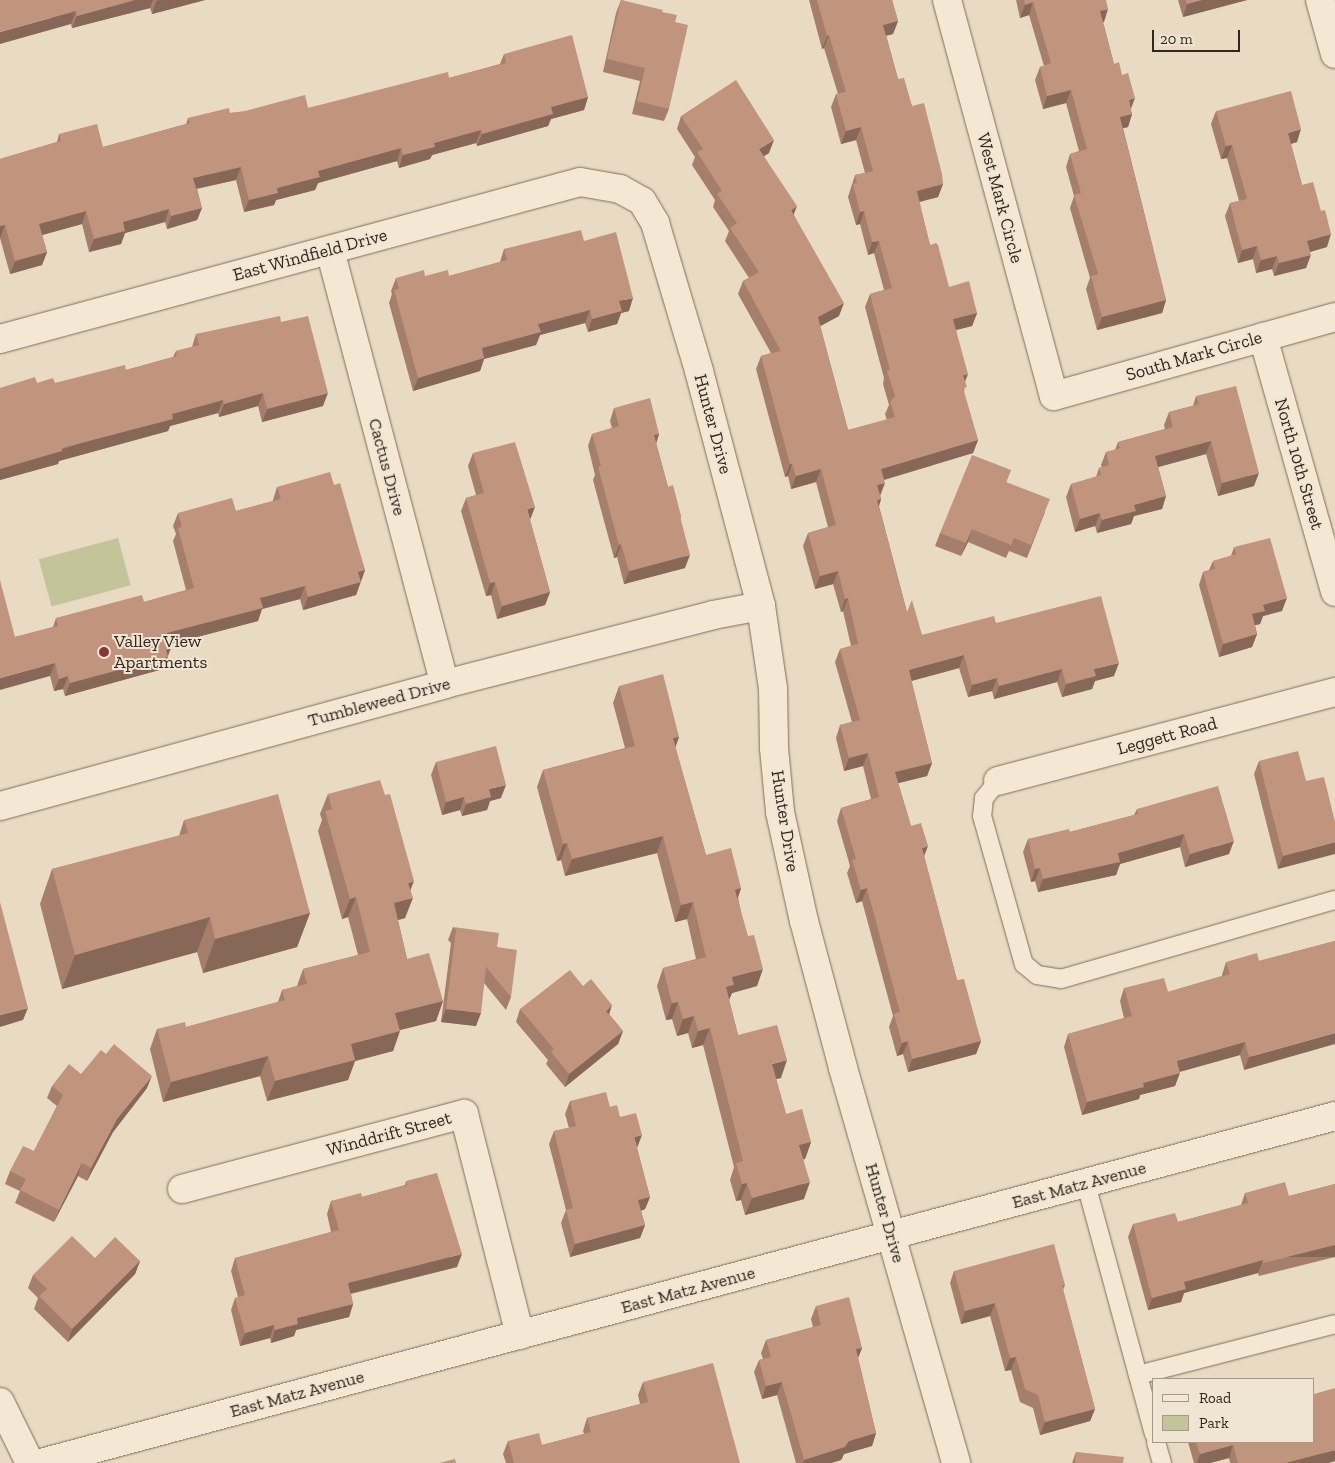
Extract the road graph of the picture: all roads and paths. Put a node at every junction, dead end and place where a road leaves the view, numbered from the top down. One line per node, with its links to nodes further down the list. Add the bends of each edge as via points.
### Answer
1 (947, 0): 9 (street, West Mark Circle)
2 (1320, 0): 3 (street)
3 (1335, 54)
4 (620, 189): 5 (street, East Windfield Drive, via 580,182); 11 (street, Hunter Drive, via 642,201 655,223 699,371)
5 (330, 250): 8 (street, East Windfield Drive); 12 (street, Cactus Drive)
6 (1335, 317): 7 (street, South Mark Circle)
7 (1263, 337): 9 (street, South Mark Circle); 10 (street, North 10th Street)
8 (0, 339)
9 (1054, 396)
10 (1335, 592)
11 (761, 606): 12 (street, Tumbleweed Drive, via 712,615); 20 (street, Hunter Drive, via 773,688 780,812 804,921)
12 (445, 684): 15 (street, Tumbleweed Drive)
13 (1335, 692): 14 (street, Leggett Road)
14 (998, 781): 16 (lane, via 984,798 982,816 1024,964 1037,975 1061,979)
15 (0, 806)
16 (1335, 900)
17 (1335, 1116): 18 (street, East Matz Avenue)
18 (1086, 1184): 20 (street, East Matz Avenue); 23 (lane)
19 (182, 1189): 22 (street, Winddrift Street, via 464,1114)
20 (891, 1236): 22 (street, East Matz Avenue); 29 (street, Hunter Drive)
21 (1335, 1324): 23 (lane)
22 (520, 1334): 28 (street, East Matz Avenue)
23 (1138, 1375): 25 (lane)
24 (0, 1402): 27 (street)
25 (1152, 1427)
26 (1156, 1443): 30 (lane)
27 (30, 1463)
28 (41, 1463)
29 (956, 1463)
30 (1162, 1463)

